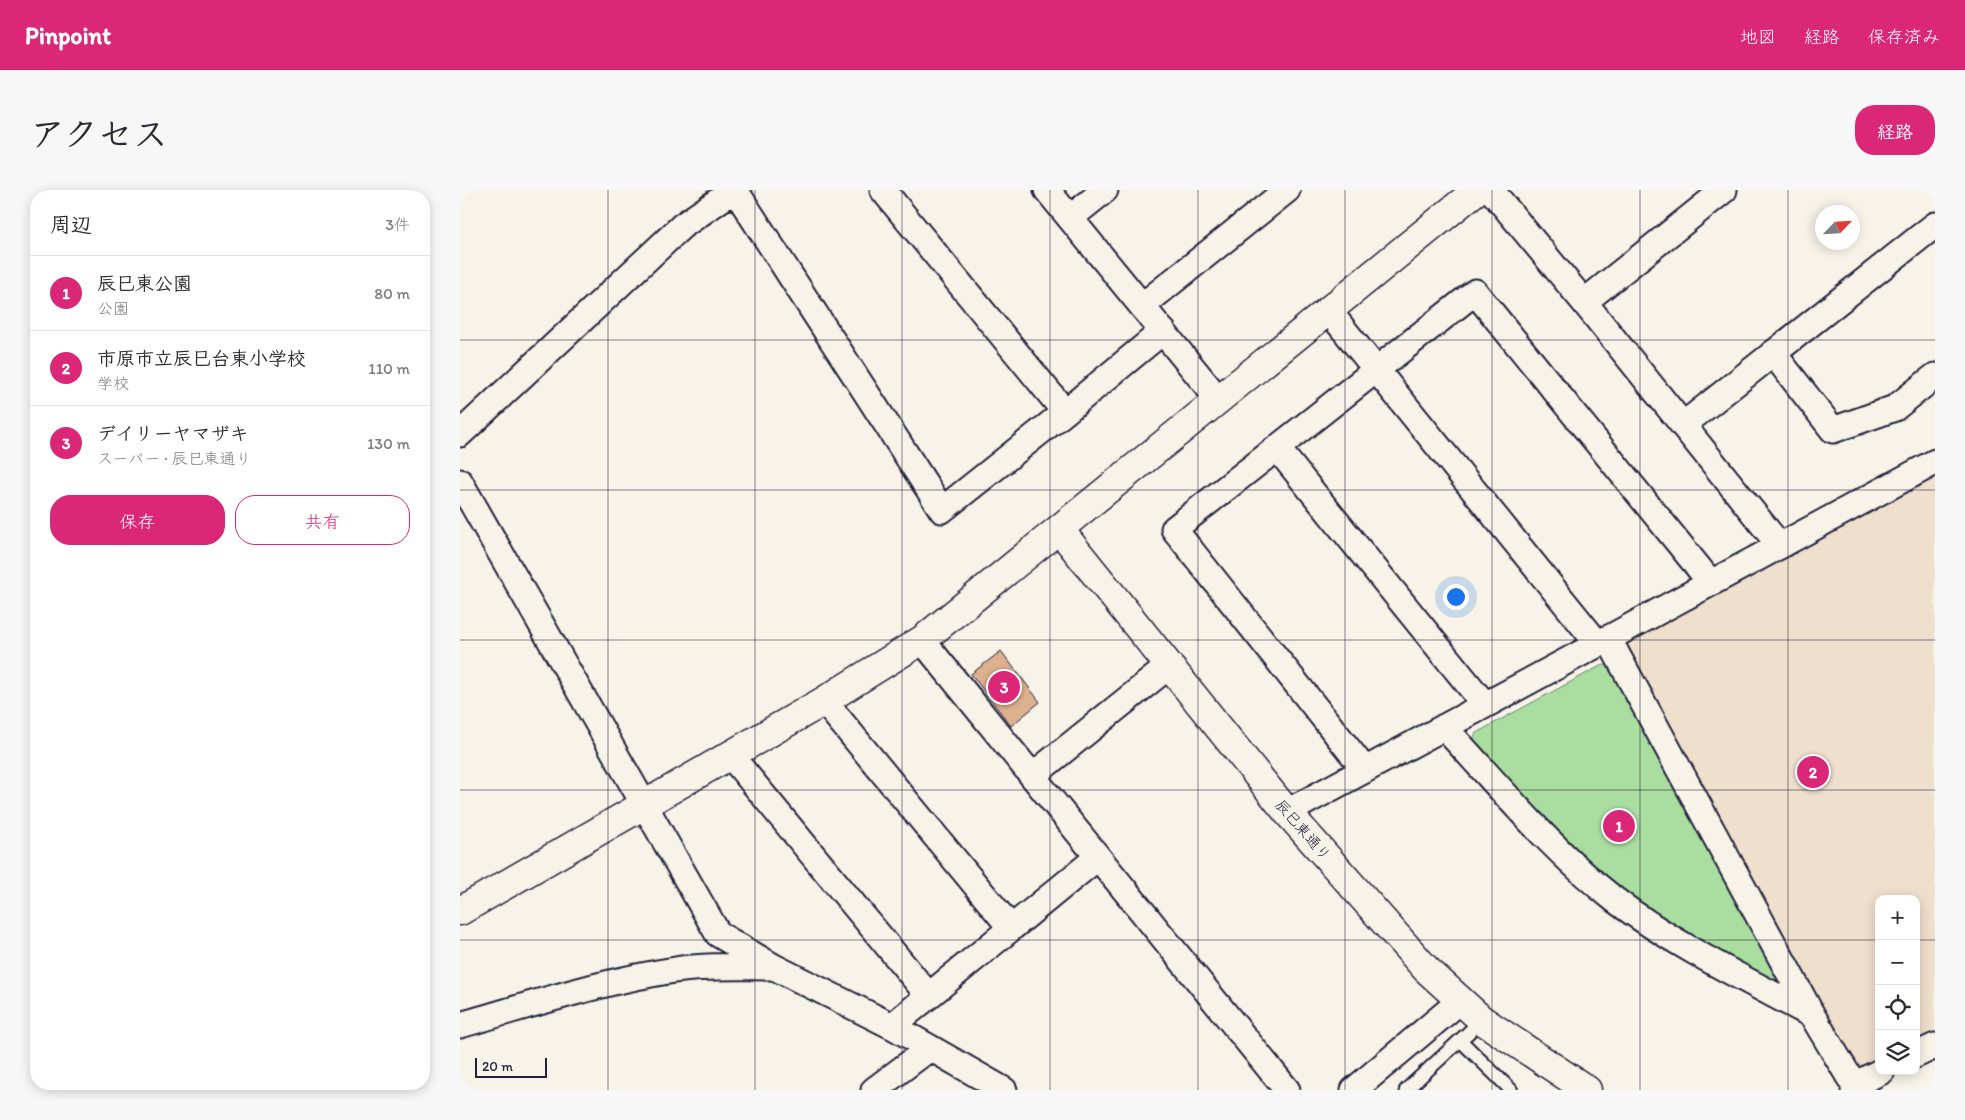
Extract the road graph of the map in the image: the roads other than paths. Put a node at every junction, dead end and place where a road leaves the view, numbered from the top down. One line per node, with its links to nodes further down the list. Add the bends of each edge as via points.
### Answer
1 (735, 190): 19 (street, via 942,510); 21 (street, via 682,226)
2 (883, 190): 19 (street)
3 (1048, 190): 9 (street)
4 (1105, 190): 9 (street)
5 (1287, 190): 12 (street)
6 (1477, 190): 13 (street)
7 (1491, 190): 11 (street)
8 (1724, 190): 11 (street)
9 (1070, 218): 12 (street)
10 (1935, 226): 15 (street)
11 (1584, 302): 20 (street)
12 (1142, 306): 14 (street)
13 (1328, 310): 16 (street); 18 (street)
14 (1163, 331): 18 (street); 19 (street)
15 (1773, 353): 17 (street, via 1833,430 1895,408); 20 (street)
16 (1377, 369): 22 (street); 27 (street, via 1475,292); 29 (street)
17 (1935, 376)
18 (1218, 399): 25 (street)
19 (1065, 412)
20 (1683, 425): 26 (street)
21 (460, 434)
22 (1277, 448): 32 (street); 35 (street, via 1174,529)
23 (1935, 462): 26 (street)
24 (460, 482): 37 (street)
25 (1060, 529): 28 (street); 30 (street, 辰巳東通り)
26 (1780, 546): 27 (street)
27 (1711, 583): 29 (street)
28 (922, 640): 31 (street); 36 (street)
29 (1603, 641): 32 (street); 45 (street)
30 (1170, 665): 36 (street); 38 (street, 辰巳東通り)
31 (824, 701): 34 (street); 41 (street)
32 (1484, 705): 33 (street)
33 (1444, 727): 35 (street); 45 (street, via 1567,859 1615,899 1676,942)
34 (731, 756): 37 (street); 43 (street)
35 (1365, 770): 38 (street)
36 (1032, 776): 39 (street)
37 (644, 806): 40 (street); 42 (street, via 718,934)
38 (1287, 812): 44 (street, 辰巳東通り, via 1426,969)
39 (1098, 857): 41 (street); 56 (street)
40 (460, 911)
41 (1011, 928): 43 (street)
42 (774, 966): 47 (street, via 675,970 622,980); 48 (street)
43 (929, 996): 48 (street)
44 (1460, 1001): 46 (street, 辰巳東通り); 53 (street)
45 (1812, 1014): 52 (street)
46 (1482, 1020): 49 (lane); 59 (street, 辰巳東通り)
47 (460, 1025)
48 (892, 1026): 50 (street)
49 (1460, 1040): 57 (lane); 58 (lane)
50 (930, 1048): 54 (street); 55 (street)
51 (1875, 1075): 52 (street)
52 (1854, 1087)
53 (1362, 1088)
54 (874, 1090)
55 (1004, 1090)
56 (1286, 1090)
57 (1406, 1090)
58 (1511, 1090)
59 (1587, 1090)

